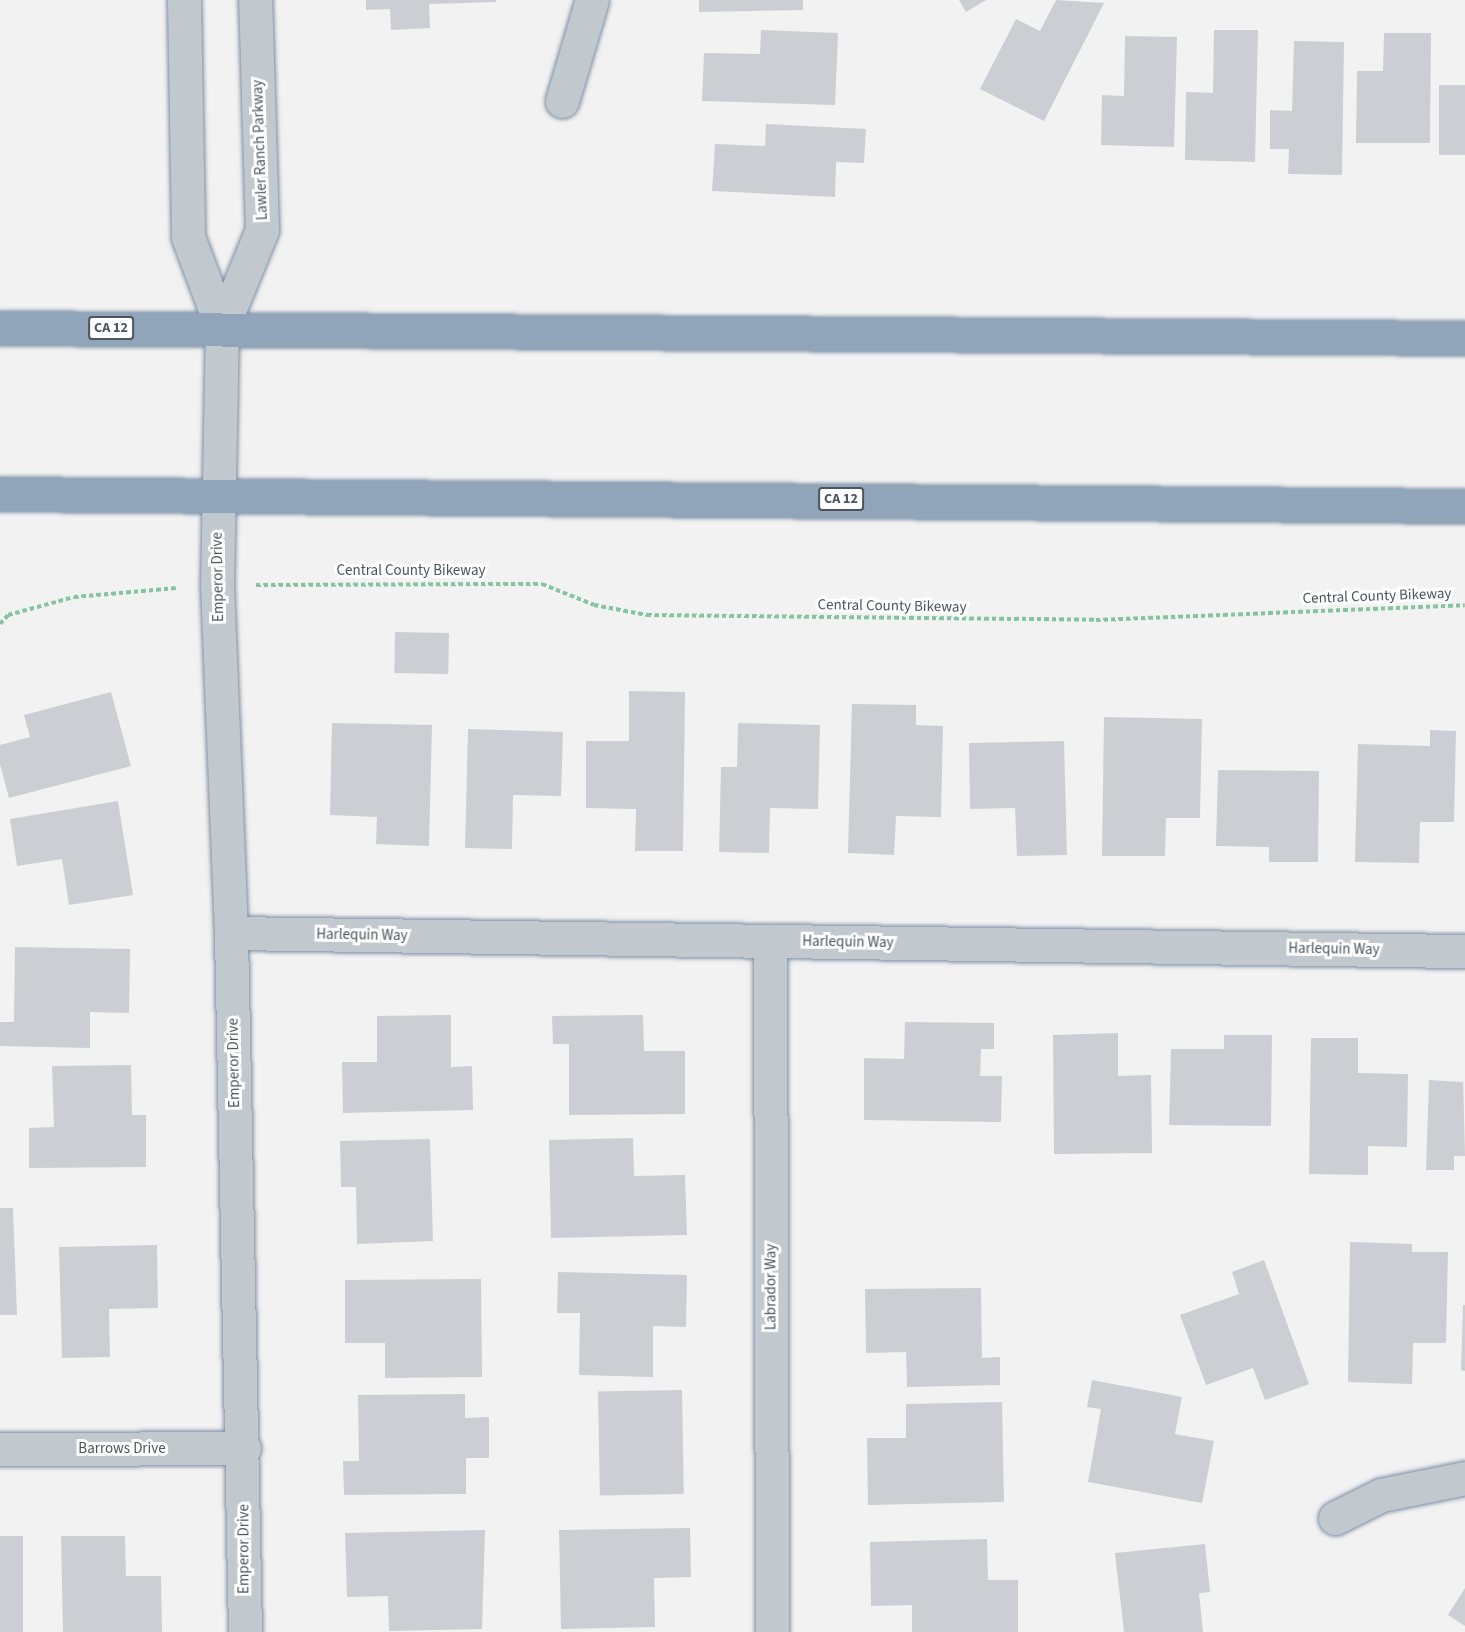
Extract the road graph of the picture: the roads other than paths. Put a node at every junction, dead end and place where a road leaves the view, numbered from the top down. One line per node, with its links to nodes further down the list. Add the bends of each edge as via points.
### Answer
1 (184, 0): 6 (street, Lawler Ranch Parkway, via 188,237)
2 (255, 0): 6 (street, Lawler Ranch Parkway, via 262,230)
3 (592, 0): 4 (street)
4 (562, 101)
5 (0, 328): 6 (highway, CA 12)
6 (222, 328): 7 (highway, CA 12); 8 (street, Lawler Ranch Parkway)
7 (1465, 338)
8 (217, 494): 9 (highway, CA 12); 10 (highway, CA 12); 11 (street, Emperor Drive)
9 (0, 495)
10 (1465, 506)
11 (231, 933): 12 (street, Harlequin Way); 14 (street, Emperor Drive)
12 (770, 941): 13 (street, Harlequin Way); 19 (street, Labrador Way)
13 (1465, 951)
14 (244, 1448): 15 (street, Barrows Drive); 18 (street, Emperor Drive)
15 (0, 1449)
16 (1465, 1478): 17 (street, via 1381,1495)
17 (1335, 1518)
18 (245, 1632)
19 (772, 1632)

